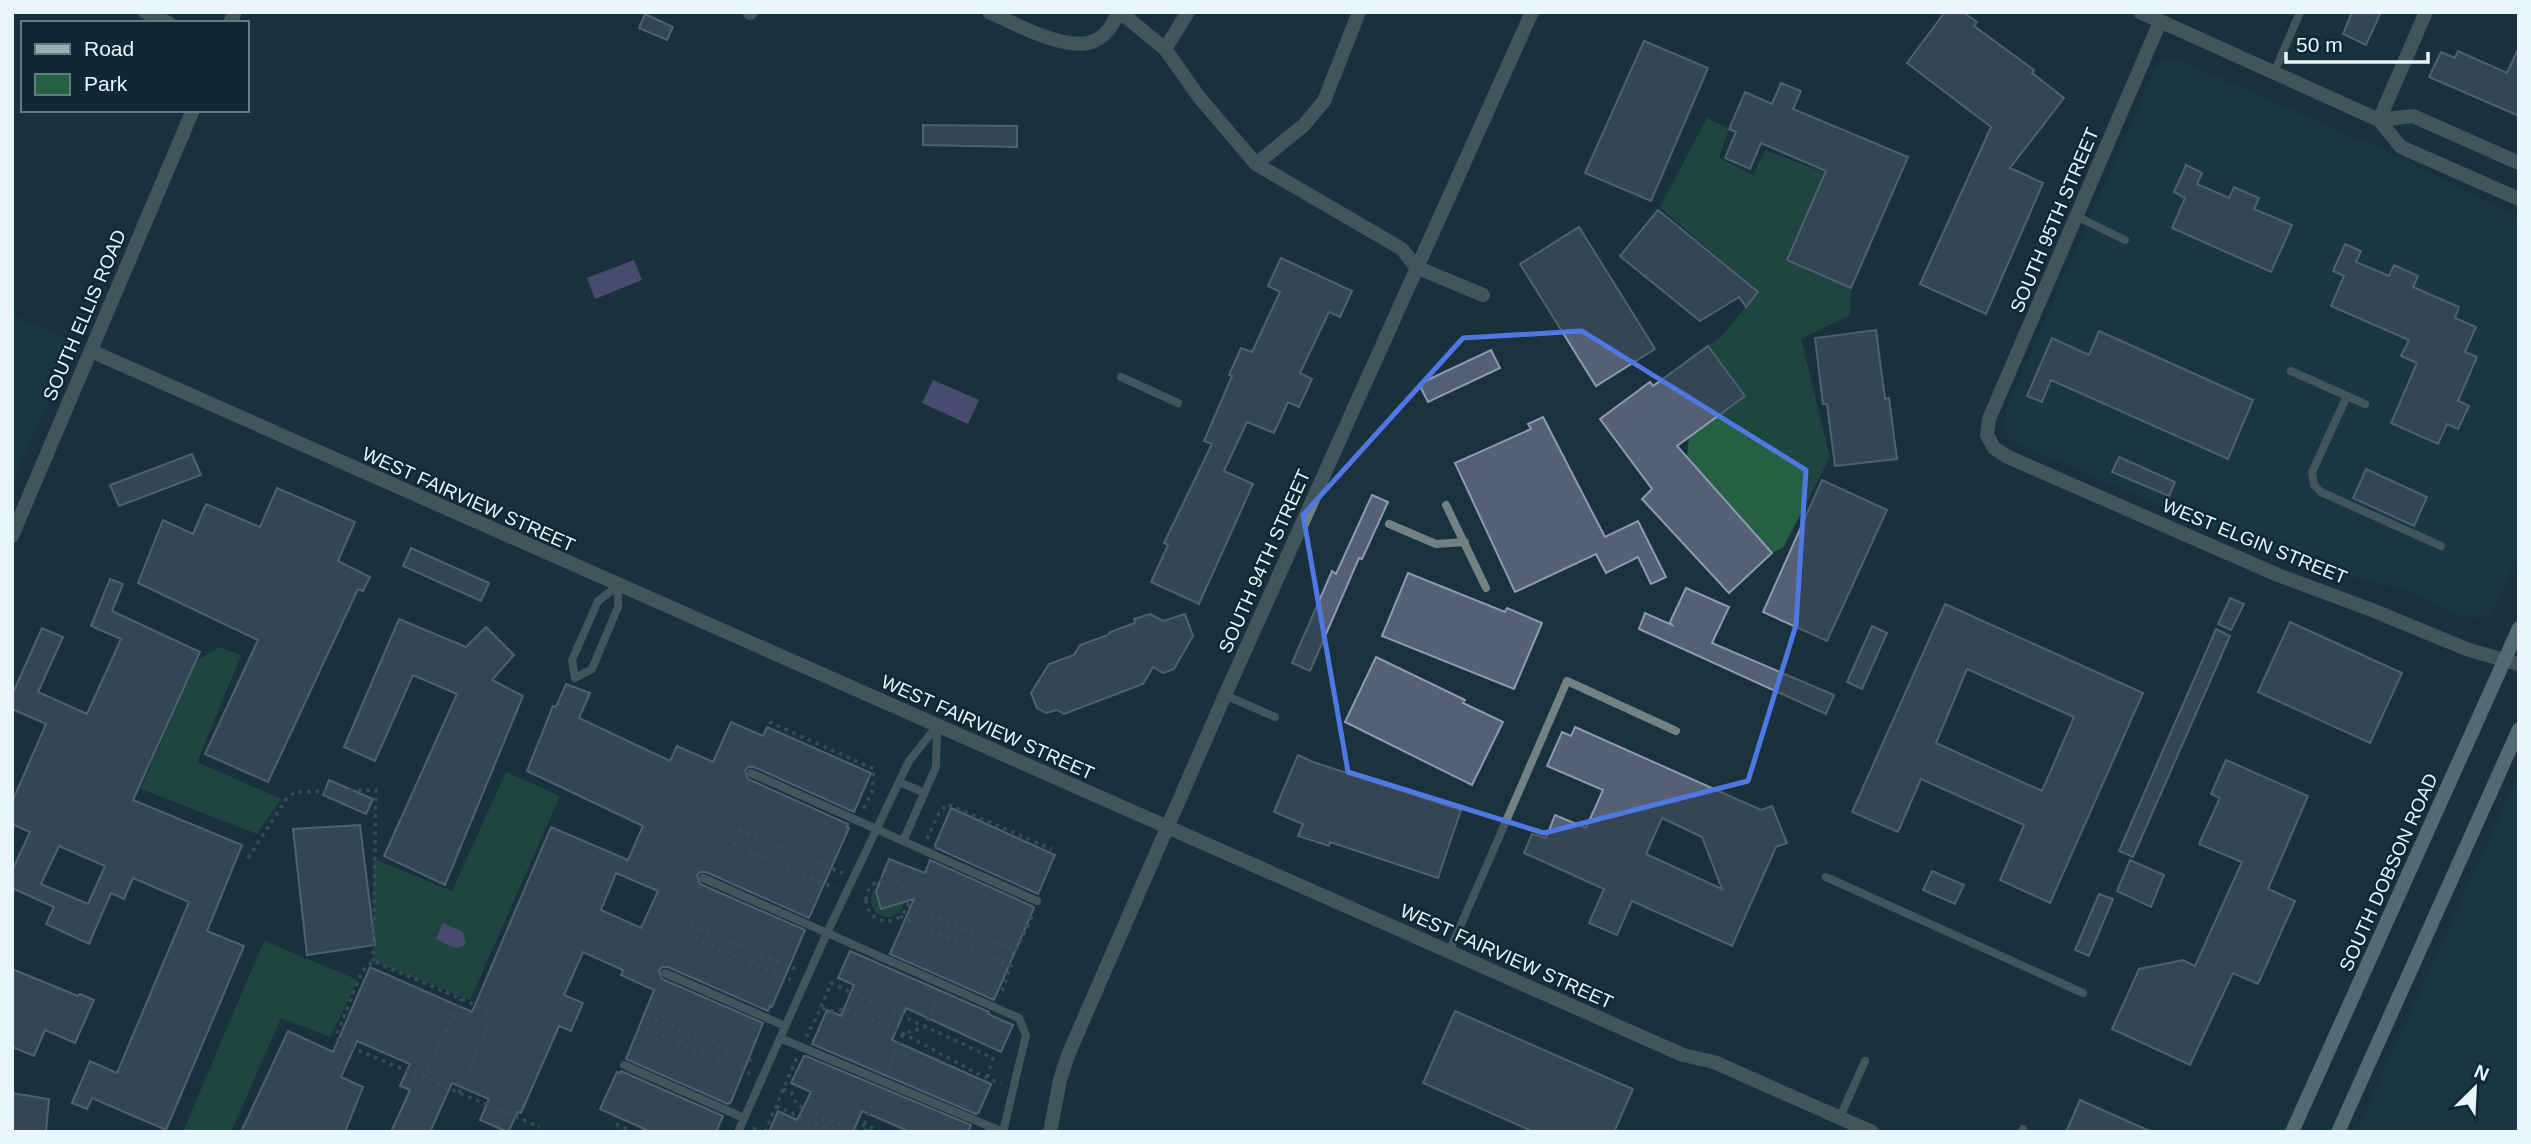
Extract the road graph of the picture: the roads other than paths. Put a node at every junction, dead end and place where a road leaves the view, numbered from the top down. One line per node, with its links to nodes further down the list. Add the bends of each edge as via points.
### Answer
1 (145, 12): 11 (street)
2 (989, 12): 3 (street, via 1073,45 1093,42 1108,31)
3 (1120, 12): 12 (street)
4 (1188, 12): 12 (street)
5 (1359, 12): 17 (street, via 1324,101 1304,125)
6 (1532, 12): 21 (street, SOUTH 94TH STREET)
7 (2140, 12): 10 (street)
8 (2300, 12): 13 (lane)
9 (2426, 12): 15 (street)
10 (2167, 20): 13 (street); 19 (street, SOUTH 95TH STREET)
11 (165, 21)
12 (1166, 49): 17 (street, via 1199,97)
13 (2274, 73): 15 (street)
14 (192, 112): 23 (street, SOUTH ELLIS ROAD)
15 (2379, 120): 16 (street, via 2413,116); 18 (street, via 2401,147)
16 (2519, 163)
17 (1256, 164): 21 (street, via 1402,249)
18 (2519, 199)
19 (2076, 216): 20 (lane); 29 (street, SOUTH 95TH STREET, via 1989,419)
20 (2125, 240)
21 (1416, 267): 22 (street); 40 (street, SOUTH 94TH STREET)
22 (1483, 295)
23 (91, 351): 32 (street, SOUTH ELLIS ROAD); 35 (street, WEST FAIRVIEW STREET)
24 (2291, 371): 26 (lane)
25 (1121, 377): 27 (lane)
26 (2347, 396): 28 (lane); 34 (lane, via 2312,472 2314,485 2320,492)
27 (1178, 402)
28 (2365, 404)
29 (1987, 435): 38 (street, WEST ELGIN STREET, via 1994,448 2008,457 2258,566)
30 (1446, 505): 33 (lane)
31 (1389, 524): 33 (lane, via 1436,544)
32 (12, 536)
33 (1465, 542): 36 (lane)
34 (2441, 546)
35 (618, 586): 35 (lane, via 598,601 572,660 575,678 592,669 618,607); 42 (street, WEST FAIRVIEW STREET)
36 (1486, 588)
37 (2519, 628): 38 (main road, SOUTH DOBSON ROAD)
38 (2504, 660): 39 (street, WEST ELGIN STREET); 68 (main road, SOUTH DOBSON ROAD)
39 (2519, 664)
40 (1225, 695): 41 (lane); 48 (street, SOUTH 94TH STREET)
41 (1275, 717)
42 (937, 726): 46 (lane, via 909,761); 47 (lane, via 936,767); 48 (street, WEST FAIRVIEW STREET)
43 (2519, 729): 69 (main road)
44 (1676, 731): 55 (lane, via 1567,681)
45 (751, 773): 49 (lane)
46 (899, 782): 47 (lane); 49 (lane)
47 (925, 793): 50 (lane)
48 (1168, 826): 55 (street, WEST FAIRVIEW STREET); 66 (street, SOUTH 94TH STREET, via 1068,1055)
49 (876, 829): 50 (lane); 54 (lane)
50 (903, 841): 53 (lane)
51 (1826, 877): 57 (lane)
52 (703, 878): 54 (lane)
53 (1037, 901)
54 (827, 933): 58 (lane); 65 (lane, via 1019,1018 1027,1035)
55 (1449, 952): 62 (street, WEST FAIRVIEW STREET, via 1682,1055 1714,1062)
56 (665, 972): 58 (lane)
57 (2083, 993)
58 (785, 1026): 59 (lane)
59 (780, 1038): 63 (lane); 65 (lane)
60 (1866, 1061): 62 (lane)
61 (624, 1065): 63 (lane)
62 (1840, 1117): 67 (street, WEST FAIRVIEW STREET)
63 (744, 1118): 64 (lane)
64 (738, 1132)
65 (1003, 1132)
66 (1050, 1132)
67 (1872, 1132)
68 (2292, 1132)
69 (2338, 1132)

